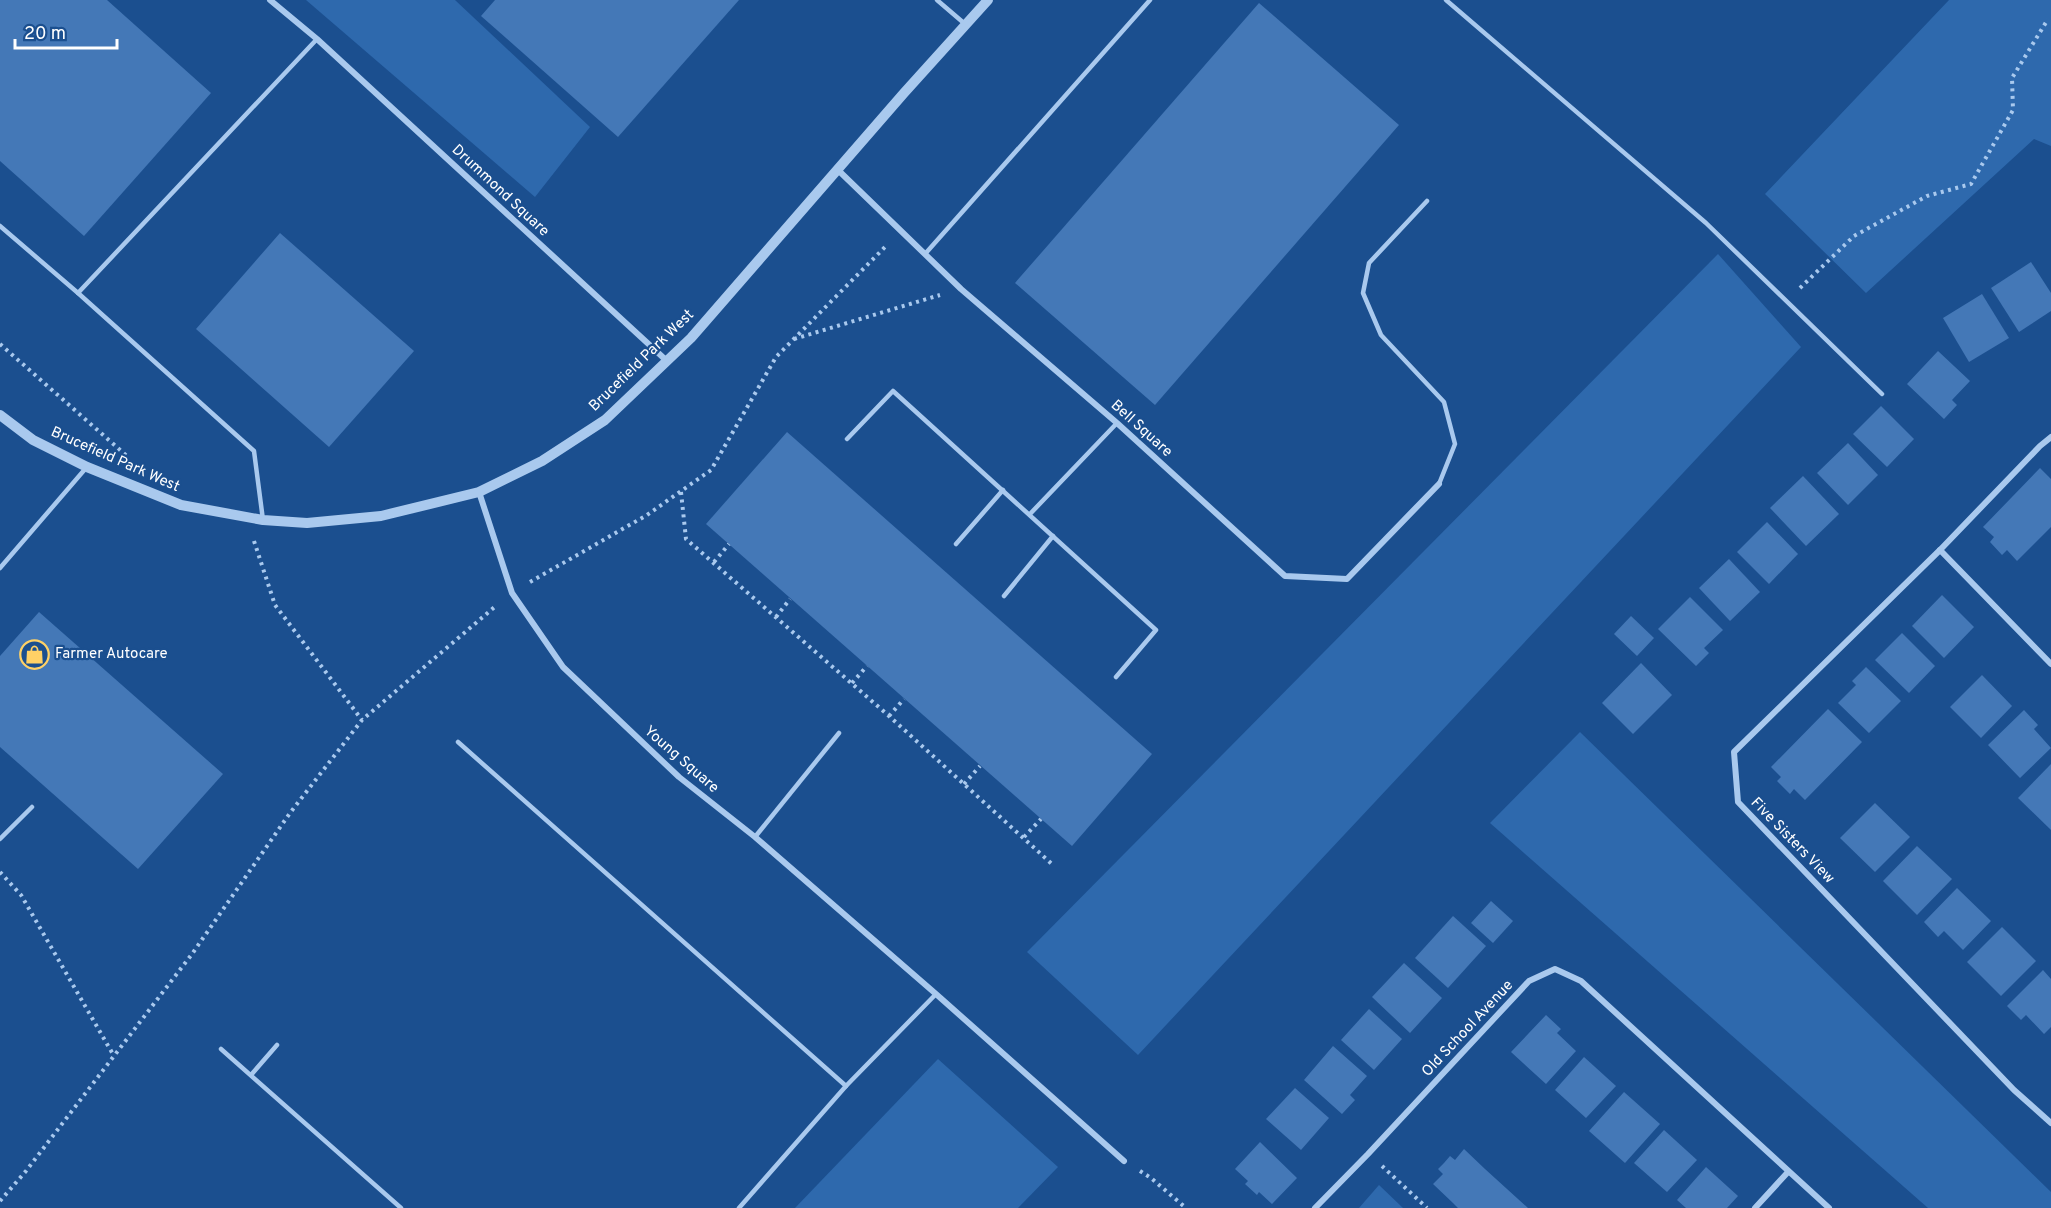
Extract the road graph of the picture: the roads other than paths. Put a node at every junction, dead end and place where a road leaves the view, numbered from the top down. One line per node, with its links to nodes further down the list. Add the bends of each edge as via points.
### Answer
1 (270, 0): 7 (street, Drummond Square)
2 (936, 0): 6 (lane)
3 (988, 0): 6 (street, Brucefield Park West)
4 (1150, 0): 11 (lane)
5 (1446, 0): 14 (lane, via 1706,223)
6 (965, 24): 8 (street, Brucefield Park West)
7 (317, 39): 12 (lane); 13 (street, Drummond Square)
8 (838, 170): 11 (street, Bell Square); 13 (street, Brucefield Park West)
9 (1427, 201): 20 (lane, via 1369,263 1363,293 1381,335 1444,402 1455,444)
10 (0, 226): 12 (lane)
11 (925, 254): 16 (street, Bell Square)
12 (78, 293): 24 (lane, via 254,451)
13 (667, 361): 22 (street, Brucefield Park West, via 605,420 542,461)
14 (1882, 394)
15 (0, 416): 19 (street, Brucefield Park West, via 33,440)
16 (1117, 423): 20 (street, Bell Square, via 1285,576 1347,579); 23 (lane)
17 (2051, 437): 27 (street, Five Sisters View)
18 (847, 439): 21 (lane, via 893,392)
19 (87, 467): 24 (street, Brucefield Park West, via 181,505); 28 (lane)
20 (1439, 484)
21 (1003, 490): 23 (lane); 26 (lane)
22 (479, 492): 24 (street, Brucefield Park West, via 381,516 307,523); 35 (street, Young Square, via 512,592 563,667 679,777)
23 (1030, 514): 25 (lane)
24 (263, 520)
25 (1053, 536): 29 (lane); 31 (lane, via 1156,630)
26 (956, 544)
27 (1940, 550): 30 (street); 42 (street, Five Sisters View, via 1734,752 1738,802 2013,1090)
28 (0, 568)
29 (1004, 596)
30 (2051, 664)
31 (1116, 677)
32 (839, 733): 35 (lane)
33 (458, 742): 41 (lane)
34 (32, 807): 36 (lane)
35 (755, 837): 37 (street, Young Square)
36 (0, 838)
37 (936, 994): 41 (lane); 43 (street, Young Square)
38 (277, 1045): 40 (lane)
39 (221, 1049): 40 (lane)
40 (250, 1075): 45 (lane)
41 (846, 1086): 46 (lane)
42 (2051, 1123)
43 (1124, 1161)
44 (1788, 1172): 47 (street, Old School Avenue, via 1581,981 1555,969 1529,981); 48 (street); 49 (street, Old School Avenue)
45 (401, 1208)
46 (739, 1208)
47 (1315, 1208)
48 (1755, 1208)
49 (1829, 1208)

